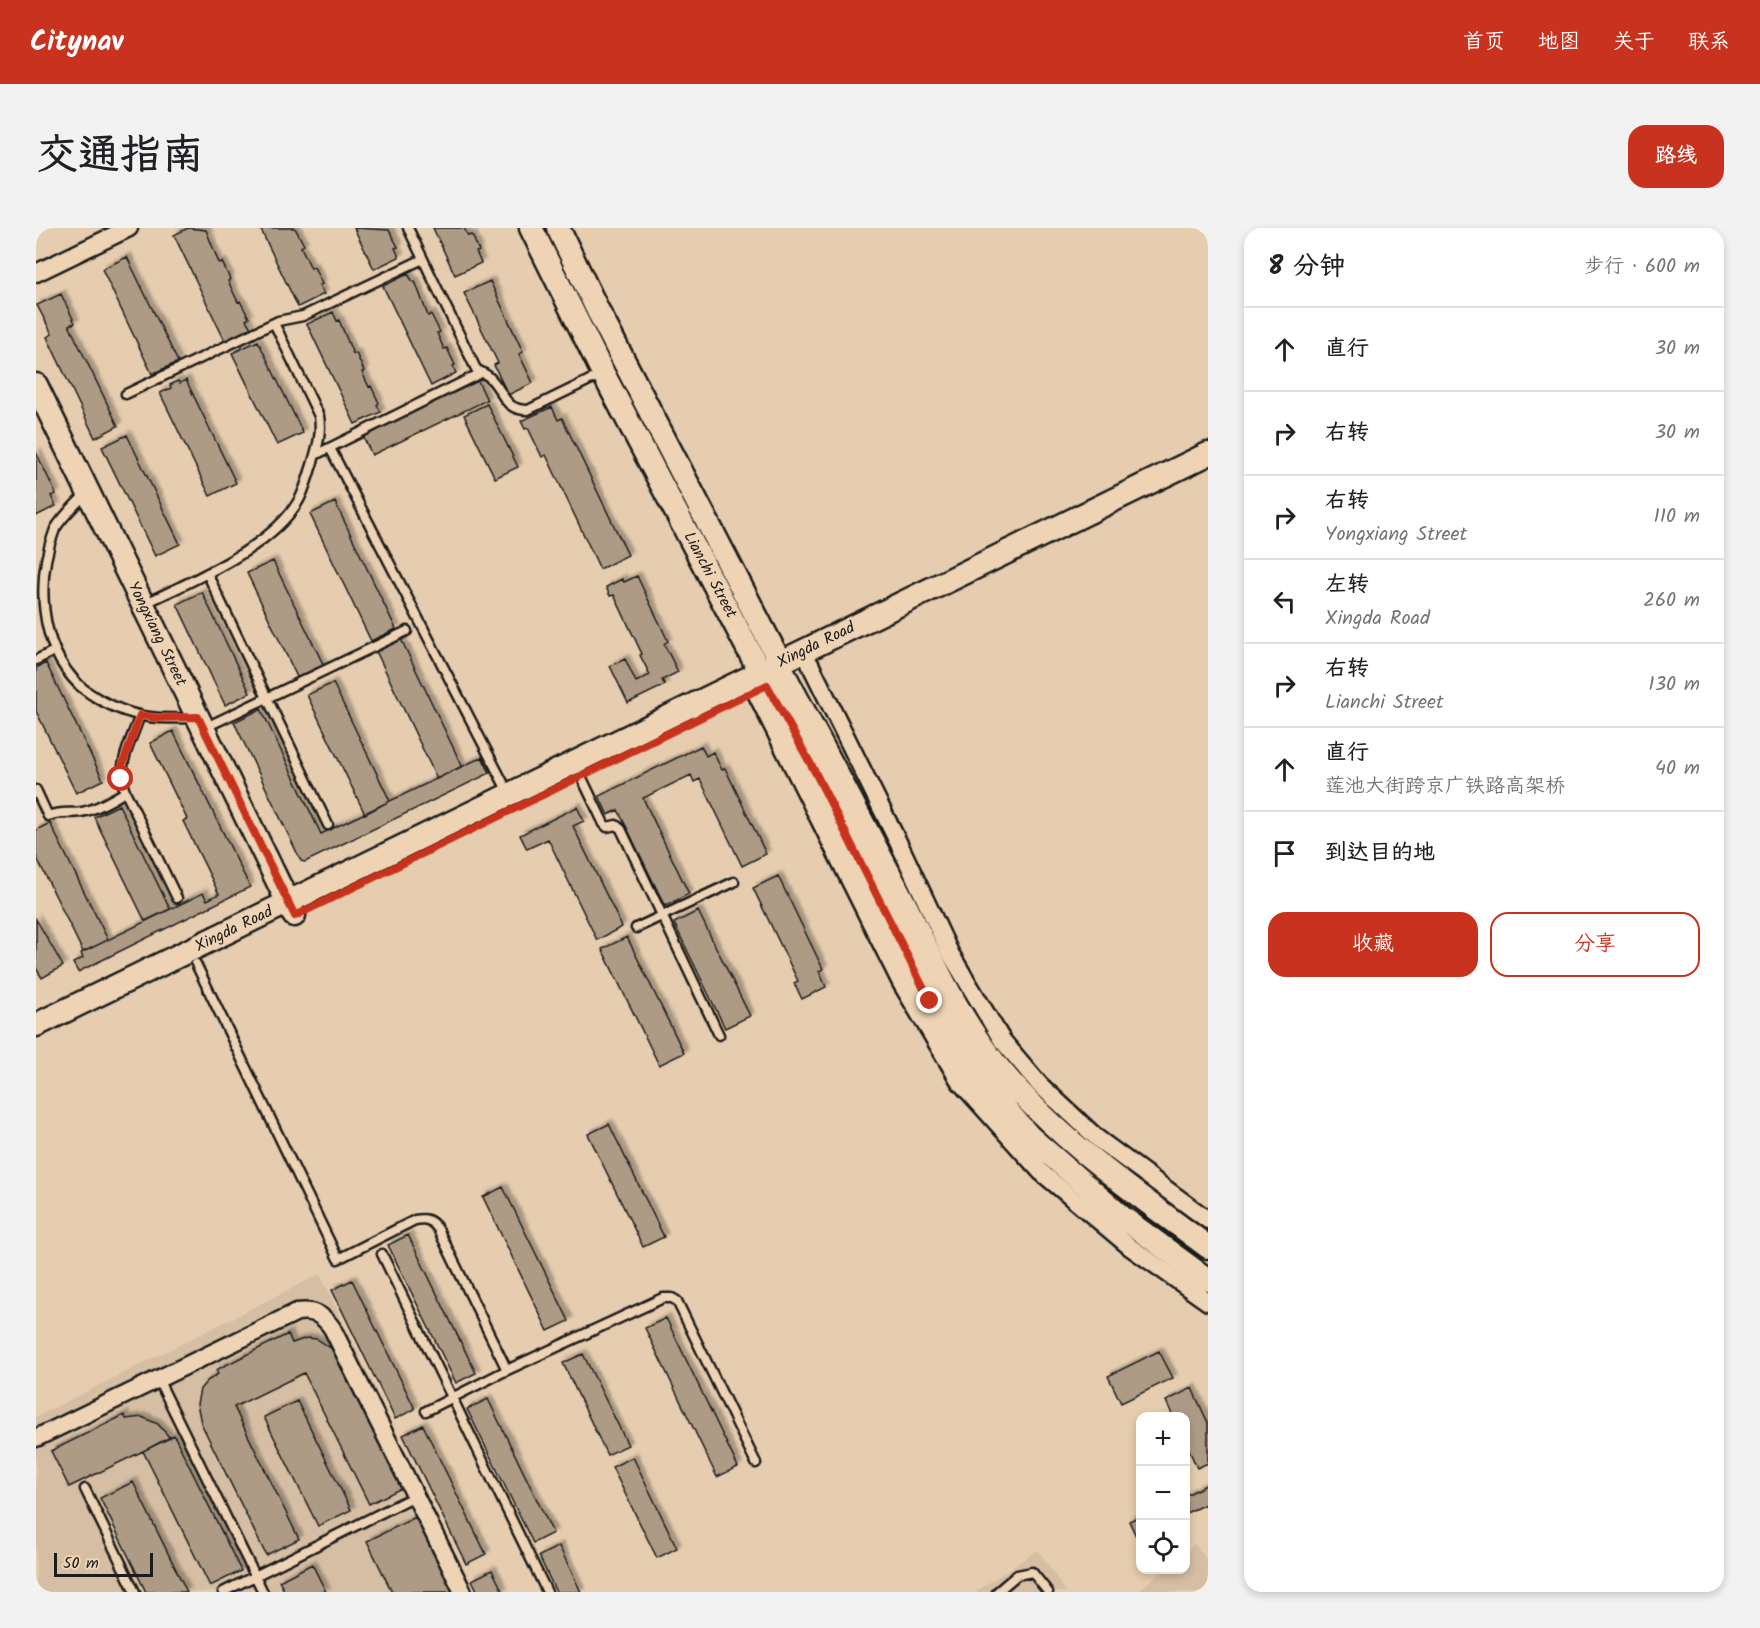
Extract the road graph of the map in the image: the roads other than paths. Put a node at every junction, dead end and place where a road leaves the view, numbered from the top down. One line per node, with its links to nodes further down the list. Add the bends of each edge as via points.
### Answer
1 (129, 228): 6 (street)
2 (408, 228): 5 (lane)
3 (531, 228): 9 (main road, Lianchi Street)
4 (558, 228): 23 (main road, Lianchi Street)
5 (423, 259): 7 (lane, via 303,316); 8 (lane)
6 (36, 273)
7 (274, 323): 11 (lane); 14 (lane, via 319,416 320,439)
8 (481, 373): 9 (lane, via 488,375 510,405 519,410 528,410); 12 (lane)
9 (603, 373): 23 (main road, Lianchi Street)
10 (36, 385): 16 (main road, Yongxiang Street)
11 (126, 394)
12 (330, 448): 14 (lane); 30 (lane)
13 (1208, 454): 23 (main road, Xingda Road)
14 (315, 455): 17 (lane, via 298,501 285,518 237,557)
15 (1208, 470): 22 (main road, Xingda Road)
16 (88, 492): 18 (main road, Yongxiang Street); 20 (lane, via 55,529 38,576 42,624)
17 (207, 573): 18 (lane); 24 (lane)
18 (143, 604): 26 (main road, Yongxiang Street)
19 (407, 631): 24 (lane)
20 (54, 651): 21 (lane); 25 (lane, via 81,687)
21 (36, 660)
22 (810, 664): 23 (main road, Xingda Road); 42 (street, via 950,952 1002,1040 1040,1085 1098,1138)
23 (770, 677): 27 (main road, Xingda Road); 30 (main road, Xingda Road); 32 (main road, Lianchi Street, via 814,770); 46 (street, via 901,983 960,1082 1041,1172 1130,1246)
24 (267, 698): 26 (lane); 31 (lane)
25 (140, 715): 26 (lane); 29 (lane, via 121,769)
26 (201, 723): 35 (main road, Yongxiang Street)
27 (581, 776): 35 (main road, Xingda Road); 36 (lane, via 604,824 621,829)
28 (36, 790): 29 (lane, via 48,816 87,811)
29 (125, 792): 34 (lane)
30 (509, 795): 35 (main road, Xingda Road)
31 (328, 825)
32 (856, 830): 43 (main road, via 960,1012 997,1065 1032,1106 1103,1170); 45 (main road, Lianchi Street, via 930,1001 977,1076 1029,1136 1122,1217)
33 (734, 882): 36 (lane)
34 (177, 898)
35 (291, 909): 38 (main road, Xingda Road); 39 (main road, Xingda Road)
36 (663, 916): 37 (lane); 40 (lane)
37 (636, 928)
38 (196, 964): 41 (main road, Xingda Road); 47 (lane, via 338,1259 415,1220 431,1220)
39 (36, 1026)
40 (719, 1035)
41 (36, 1042)
42 (1208, 1220)
43 (1208, 1247)
44 (382, 1254): 49 (lane)
45 (1208, 1280)
46 (1208, 1302)
47 (507, 1370): 49 (lane); 52 (lane, via 663,1298 672,1298 677,1301)
48 (158, 1379): 51 (street); 54 (street, via 297,1312 317,1312 332,1328); 55 (lane)
49 (452, 1398): 50 (lane); 60 (lane)
50 (426, 1411)
51 (36, 1438)
52 (756, 1463)
53 (85, 1489): 56 (lane)
54 (415, 1496): 55 (lane); 59 (street)
55 (255, 1576): 57 (lane); 58 (lane)
56 (135, 1592)
57 (223, 1592)
58 (263, 1592)
59 (463, 1592)
60 (547, 1592)
61 (997, 1592): 62 (lane, via 1017,1575 1032,1572)
62 (1048, 1592)

